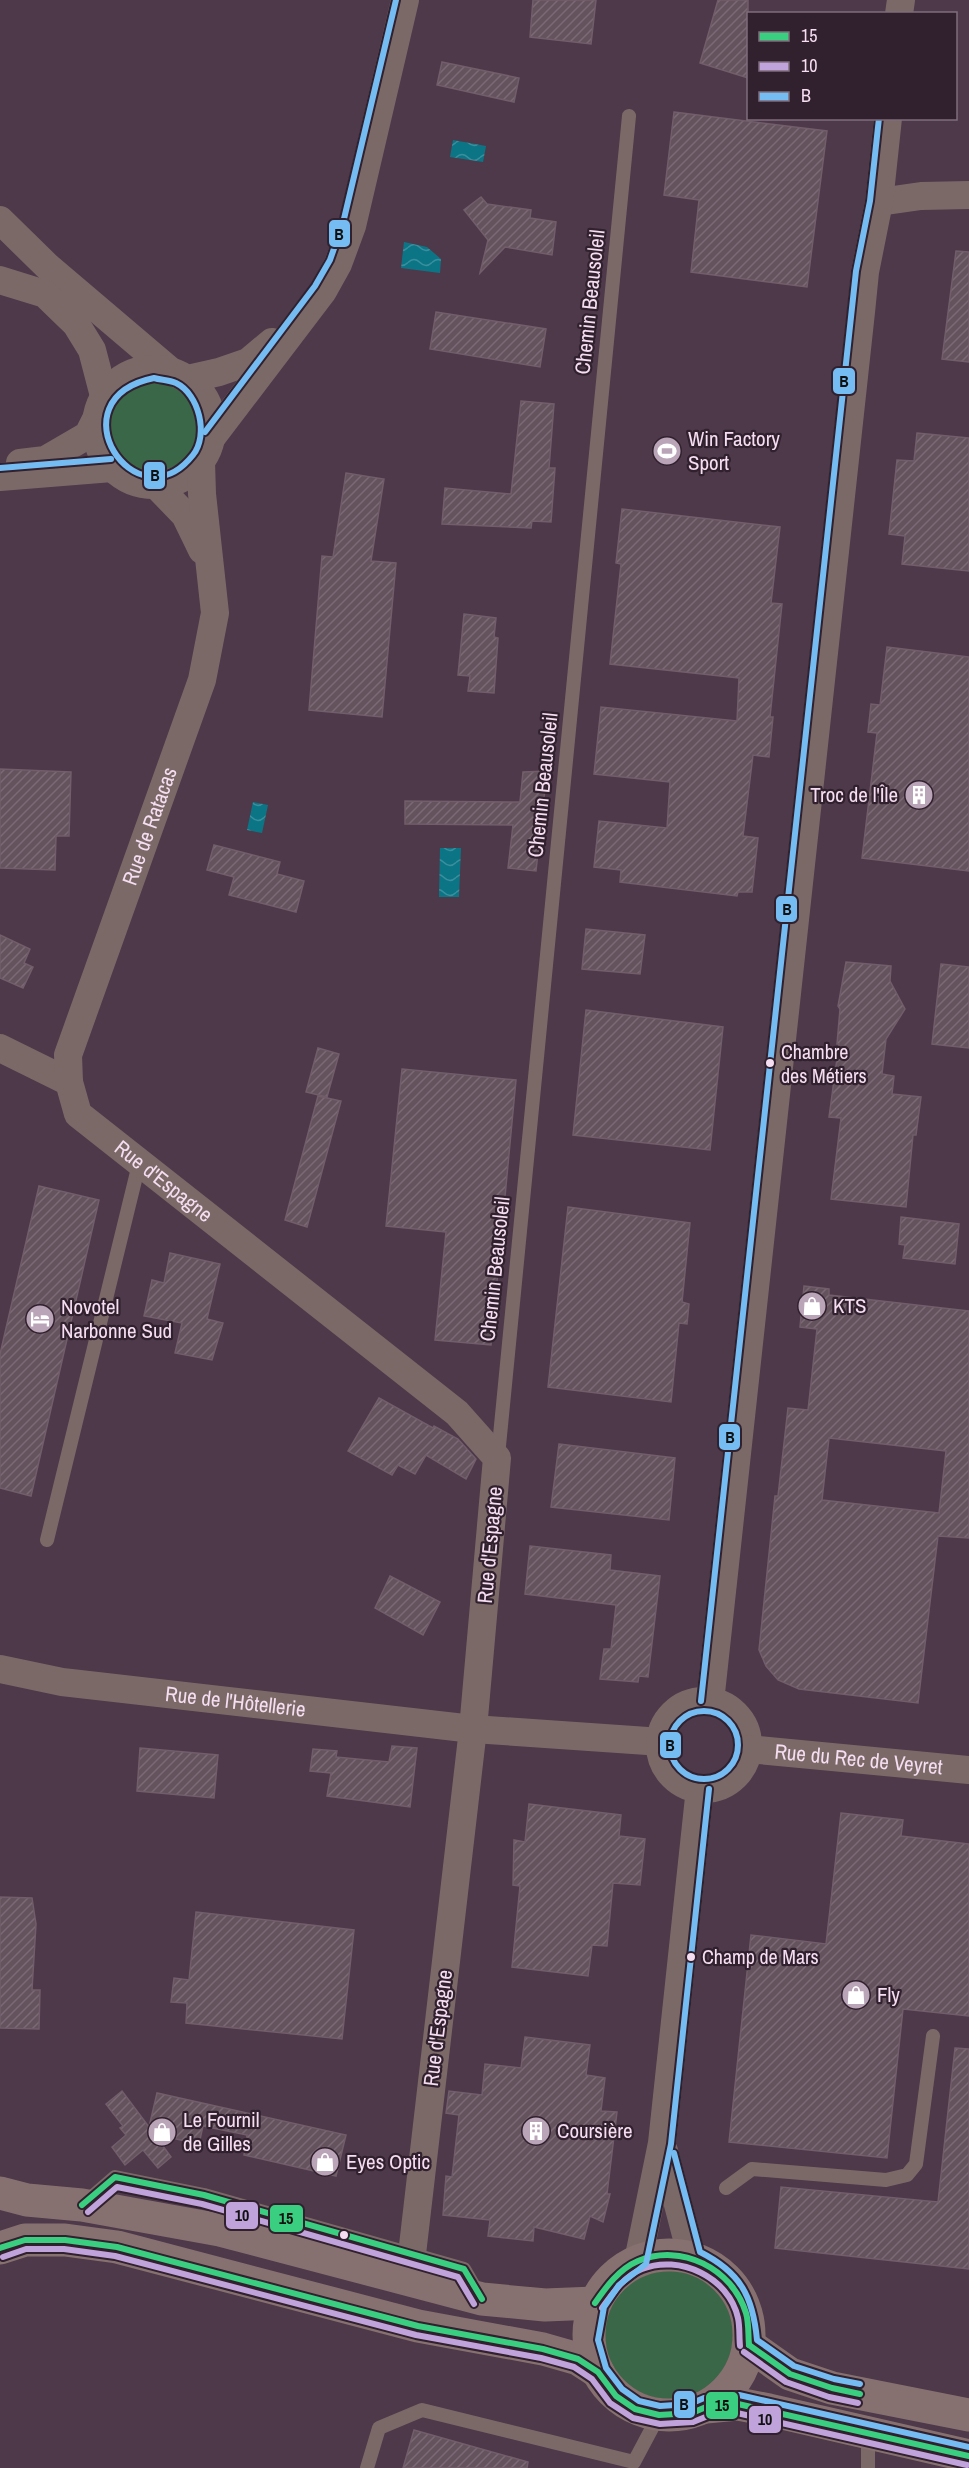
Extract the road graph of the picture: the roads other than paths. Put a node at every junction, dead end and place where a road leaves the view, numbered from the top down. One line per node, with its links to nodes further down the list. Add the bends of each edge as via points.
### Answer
1 (405, 0): 8 (street, via 352,226 333,273)
2 (629, 116): 20 (lane, Chemin Beausoleil)
3 (888, 120): 5 (street)
4 (969, 195): 5 (street)
5 (879, 202): 23 (street, via 865,272)
6 (0, 219): 9 (street, via 48,267)
7 (0, 280): 10 (street, via 45,294 76,324 92,350)
8 (299, 320): 9 (street, via 248,362 219,372); 11 (street)
9 (178, 374): 10 (street, via 145,368 127,375); 11 (street, via 204,396)
10 (100, 409): 12 (street, via 88,435 45,460); 13 (street, via 99,448)
11 (206, 450): 15 (street, via 182,479); 16 (street, Rue de Ratacas, via 202,494)
12 (0, 465)
13 (112, 468): 14 (street); 15 (street, via 125,478)
14 (0, 477)
15 (157, 486): 16 (street, Rue de Ratacas, via 185,516)
16 (211, 566): 18 (street, Rue de Ratacas, via 215,613 202,680 68,1055)
17 (0, 1048): 18 (street)
18 (69, 1083): 19 (street, Rue d'Espagne, via 78,1114)
19 (139, 1164): 20 (street, Rue d'Espagne, via 457,1413); 21 (lane)
20 (498, 1458): 24 (street, Rue d'Espagne)
21 (47, 1540)
22 (0, 1669): 24 (street, Rue de l'Hôtellerie, via 62,1682)
23 (710, 1702): 25 (street, via 687,1704 674,1713 664,1727); 26 (street, via 728,1707 737,1715 747,1733)
24 (473, 1729): 25 (street); 36 (street, Rue d'Espagne)
25 (662, 1742): 28 (street, via 665,1765 686,1785)
26 (748, 1749): 27 (street, Rue du Rec de Veyret); 28 (street, via 734,1778 717,1787)
27 (969, 1770)
28 (700, 1788): 30 (street)
29 (933, 2036): 31 (lane, via 916,2164 907,2175 886,2180 752,2169)
30 (662, 2143): 34 (street); 35 (street)
31 (726, 2188)
32 (0, 2193): 36 (main road)
33 (0, 2248): 39 (main road, via 25,2240 65,2240 117,2247 418,2326 543,2349 578,2359)
34 (692, 2258): 35 (main road, via 666,2254); 38 (main road, via 713,2267 729,2281 747,2313)
35 (638, 2261): 37 (main road, via 613,2278)
36 (411, 2267): 37 (main road, via 482,2299 545,2305)
37 (595, 2303): 39 (main road, via 589,2341)
38 (749, 2344): 40 (main road, via 739,2376); 42 (main road, via 790,2374 832,2388)
39 (598, 2372): 41 (main road, via 616,2396 635,2409)
40 (706, 2407): 41 (main road, via 692,2413); 43 (main road, via 738,2404)
41 (659, 2415): 45 (lane, via 634,2462 422,2410 379,2428)
42 (969, 2415)
43 (868, 2433): 44 (main road); 46 (lane)
44 (969, 2456)
45 (367, 2468)
46 (868, 2468)

